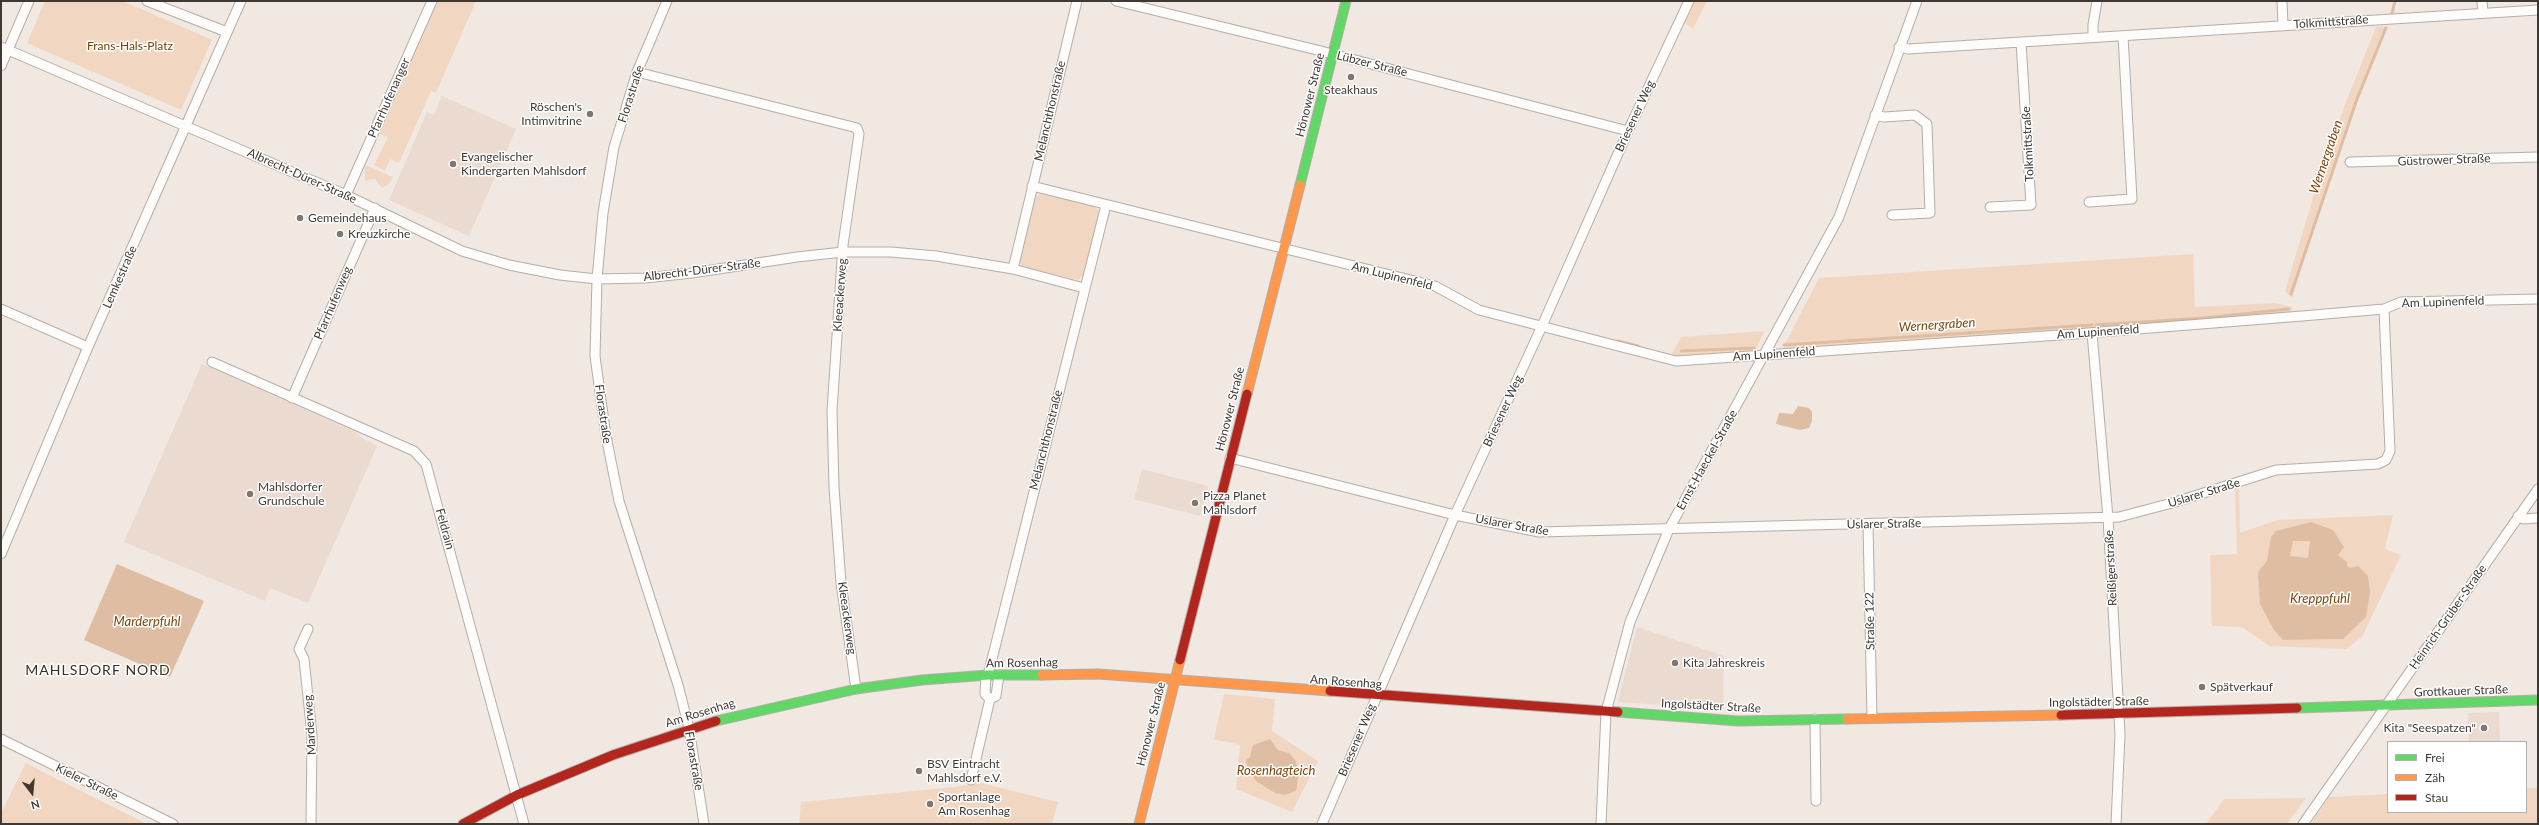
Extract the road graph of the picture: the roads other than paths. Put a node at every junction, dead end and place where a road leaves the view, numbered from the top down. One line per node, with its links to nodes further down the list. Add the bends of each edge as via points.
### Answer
1 (29, 1): 22 (street)
2 (147, 1): 17 (street)
3 (241, 1): 17 (street, Lemkestraße)
4 (432, 1): 32 (street, Pfarrhufenanger)
5 (667, 1): 25 (street, Florastraße)
6 (1077, 1): 31 (street, Melanchthonstraße)
7 (1116, 1): 23 (street, Lübzer Straße)
8 (1346, 1): 23 (street, Hönower Straße)
9 (1689, 1): 28 (street, Briesener Weg)
10 (1917, 1): 21 (street, Ernst-Haeckel-Straße)
11 (2098, 1): 19 (street)
12 (2282, 1): 16 (street)
13 (2482, 1): 15 (street)
14 (2538, 10): 15 (street, Tolkmittstraße)
15 (2483, 12): 16 (street, Tolkmittstraße)
16 (2283, 25): 18 (street, Tolkmittstraße)
17 (227, 32): 27 (street, Lemkestraße)
18 (2123, 36): 19 (street, Tolkmittstraße); 33 (street, via 2132,199)
19 (2093, 37): 20 (street, Tolkmittstraße)
20 (2021, 42): 21 (street, Tolkmittstraße, via 1908,49); 35 (street, Tolkmittstraße, via 2031,205)
21 (1899, 47): 26 (street, Ernst-Haeckel-Straße)
22 (4, 49): 24 (street); 27 (street, Albrecht-Dürer-Straße)
23 (1333, 54): 28 (street, Lübzer Straße); 38 (street, Hönower Straße)
24 (1, 66)
25 (637, 72): 39 (street, Kleeackerweg, via 857,128 859,134); 41 (street, Florastraße, via 614,147 602,213)
26 (1875, 115): 37 (street, via 1915,116 1926,124 1930,213); 49 (street, Ernst-Haeckel-Straße, via 1839,217)
27 (186, 126): 32 (street, Albrecht-Dürer-Straße); 48 (street, Lemkestraße)
28 (1628, 131): 46 (street, Briesener Weg)
29 (2538, 157): 30 (street, Güstrower Straße)
30 (2350, 162)
31 (1032, 186): 34 (street, Am Lupinenfeld); 40 (street, Melanchthonstraße)
32 (346, 195): 36 (street, Albrecht-Dürer-Straße)
33 (2089, 202)
34 (1106, 205): 38 (street, Am Lupinenfeld); 42 (street, Melanchthonstraße)
35 (1990, 207)
36 (375, 208): 41 (street, Albrecht-Dürer-Straße, via 462,251 527,269); 51 (street, Pfarrhufenweg)
37 (1892, 215)
38 (1284, 248): 46 (street, Am Lupinenfeld, via 1435,286 1479,310); 52 (street, Hönower Straße)
39 (843, 252): 40 (street, Albrecht-Dürer-Straße, via 914,253); 41 (street, Albrecht-Dürer-Straße, via 692,274); 65 (street, Kleeackerweg, via 832,411 834,487 841,583)
40 (1013, 269): 42 (street, Albrecht-Dürer-Straße)
41 (596, 279): 74 (street, Florastraße, via 595,356 612,469 619,501 676,677)
42 (1084, 288): 62 (street, Melanchthonstraße)
43 (2538, 299): 45 (street, Am Lupinenfeld, via 2401,302)
44 (1, 309): 48 (street)
45 (2384, 309): 47 (street, Am Lupinenfeld); 56 (street, Uslarer Straße, via 2390,452 2386,460 2378,464 2276,470 2172,503)
46 (1542, 326): 49 (street, Am Lupinenfeld, via 1676,361); 54 (street, Briesener Weg)
47 (2092, 333): 49 (street, Am Lupinenfeld); 56 (street, Reißigerstraße)
48 (88, 347): 60 (street, Lemkestraße)
49 (1764, 355): 59 (street, Ernst-Haeckel-Straße)
50 (212, 362): 51 (street, Feldrain)
51 (292, 398): 77 (street, Feldrain, via 414,451 426,464)
52 (1230, 458): 54 (street, Uslarer Straße); 64 (street, Hönower Straße)
53 (2538, 489): 55 (street, Heinrich-Grüber-Straße)
54 (1455, 515): 59 (street, Uslarer Straße, via 1539,532); 66 (street, Briesener Weg)
55 (2518, 516): 57 (street, via 2523,519); 69 (street, Heinrich-Grüber-Straße)
56 (2108, 518): 58 (street, Uslarer Straße); 71 (street, Reißigerstraße)
57 (2538, 518)
58 (1868, 524): 59 (street, Uslarer Straße); 72 (street, Straße 122)
59 (1669, 529): 70 (street, Ernst-Haeckel-Straße, via 1630,622)
60 (1, 554)
61 (308, 629): 80 (street, Marderweg, via 299,649 304,659 312,735)
62 (987, 675): 63 (street, Am Rosenhag); 65 (street, Am Rosenhag); 67 (street, Melanchthonstraße, via 985,694)
63 (999, 675): 64 (street, Am Rosenhag, via 1098,674); 67 (street, Melanchthonstraße, via 996,696)
64 (1174, 680): 66 (street, Am Rosenhag); 84 (street, Hönower Straße)
65 (856, 689): 74 (street, Am Rosenhag, via 787,702)
66 (1376, 696): 70 (street, Am Rosenhag); 85 (street, Briesener Weg)
67 (990, 699): 76 (street, Melanchthonstraße)
68 (2538, 700): 69 (street, Grottkauer Straße)
69 (2385, 706): 71 (street, Ingolstädter Straße); 88 (street, Heinrich-Grüber-Straße)
70 (1606, 712): 73 (street, Ingolstädter Straße, via 1738,722); 86 (street, Ernst-Haeckel-Straße)
71 (2117, 714): 72 (street, Ingolstädter Straße); 87 (street, Reißigerstraße, via 2120,734)
72 (1872, 718): 73 (street, Ingolstädter Straße)
73 (1815, 719): 78 (street)
74 (689, 728): 77 (street, Am Rosenhag, via 613,755); 83 (street, Florastraße)
75 (1, 739): 79 (street, Kieler Straße)
76 (971, 780)
77 (517, 795): 81 (street, Am Rosenhag); 82 (street, Feldrain)
78 (1816, 802)
79 (173, 824)
80 (311, 824)
81 (463, 824)
82 (524, 824)
83 (704, 824)
84 (1139, 824)
85 (1322, 824)
86 (1601, 824)
87 (2116, 824)
88 (2303, 824)

